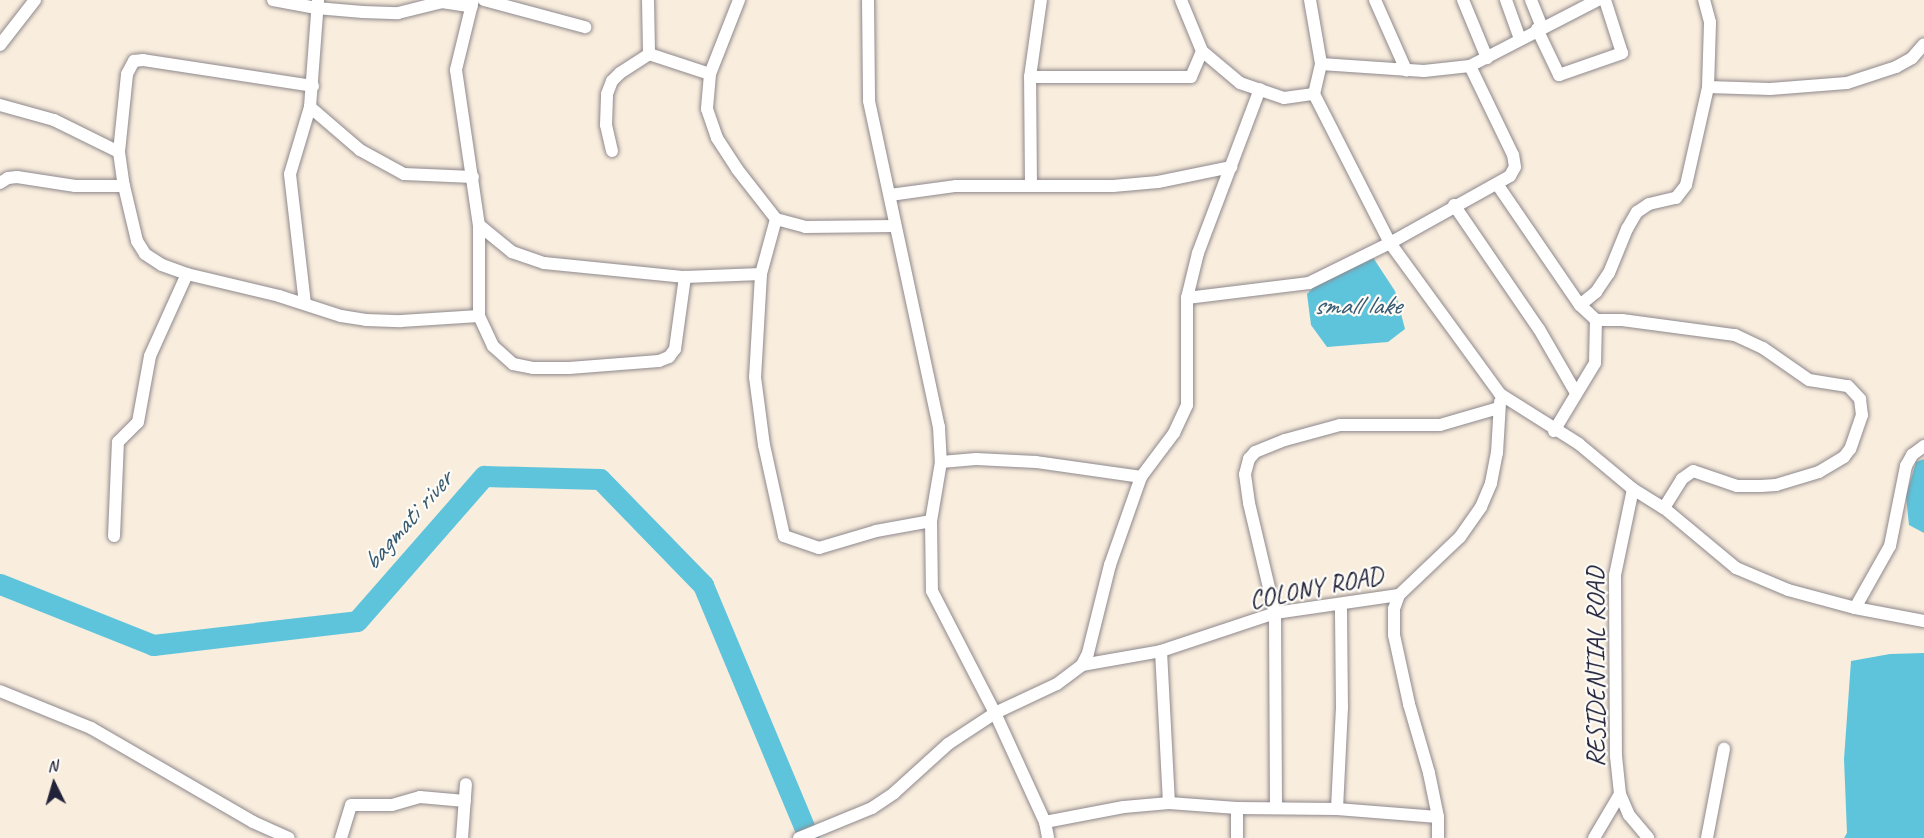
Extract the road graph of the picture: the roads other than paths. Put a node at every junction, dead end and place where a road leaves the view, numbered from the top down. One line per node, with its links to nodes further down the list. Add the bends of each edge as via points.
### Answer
1 (35, 0): 24 (street)
2 (273, 0): 19 (street)
3 (484, 0): 20 (street)
4 (648, 0): 26 (street)
5 (739, 0): 32 (street)
6 (868, 0): 48 (street, via 869,101)
7 (1041, 0): 33 (street)
8 (1181, 0): 25 (street)
9 (1310, 0): 29 (street)
10 (1375, 0): 31 (street)
11 (1463, 0): 27 (street)
12 (1506, 0): 22 (street)
13 (1531, 0): 21 (street)
14 (1598, 0): 18 (street)
15 (1605, 0): 21 (street, via 1622,53 1559,75)
16 (1704, 0): 35 (street, via 1710,22)
17 (473, 3): 19 (street, via 442,2 398,13); 43 (street, via 456,70)
18 (1585, 3): 21 (street)
19 (317, 4): 34 (street)
20 (585, 27)
21 (1540, 28): 22 (street)
22 (1520, 39): 27 (street)
23 (1924, 44): 28 (street)
24 (0, 45)
25 (1202, 51): 33 (street, via 1191,76); 36 (street, via 1240,82)
26 (649, 54): 32 (street); 40 (street, via 620,73 607,94 606,125)
27 (1487, 58): 30 (street)
28 (1918, 59): 35 (street, via 1823,87)
29 (1321, 64): 31 (street); 37 (street)
30 (1470, 66): 31 (street); 45 (street, via 1515,162 1513,172)
31 (1406, 70)
32 (710, 74): 50 (street, via 710,122 737,169)
33 (1030, 76): 47 (street)
34 (313, 86): 39 (street); 41 (street, via 134,61 128,74)
35 (1708, 87): 59 (street, via 1686,185 1676,198 1649,204 1637,212 1609,273 1596,292)
36 (1260, 89): 37 (street, via 1284,98); 42 (street)
37 (1314, 94): 53 (street)
38 (0, 105): 41 (street, via 54,120)
39 (310, 107): 43 (street, via 360,150 404,174); 58 (street, via 290,174)
40 (612, 151)
41 (119, 152): 46 (street)
42 (1231, 167): 47 (street, via 1158,182); 57 (street, via 1198,253)
43 (473, 177): 51 (street)
44 (0, 183): 46 (street, via 17,177 75,186)
45 (1497, 184): 49 (street); 59 (street)
46 (123, 186): 54 (street, via 137,241 145,254)
47 (1031, 186): 48 (street, via 956,186)
48 (890, 195): 52 (street)
49 (1454, 206): 53 (street); 62 (street, via 1539,329)
50 (776, 219): 52 (street, via 805,228); 55 (street)
51 (479, 225): 56 (street, via 526,259); 60 (street)
52 (895, 226): 67 (street, via 939,427)
53 (1390, 243): 57 (street, via 1300,286); 63 (street)
54 (187, 274): 58 (street); 72 (street, via 150,356 138,422 118,442)
55 (761, 274): 56 (street); 71 (street, via 755,377 764,445 784,536 819,548 876,531)
56 (685, 277): 60 (street, via 675,349 659,361 569,368 513,364 493,346)
57 (1187, 298): 68 (street, via 1187,405 1174,433)
58 (305, 304): 60 (street, via 366,320)
59 (1580, 305): 61 (street)
60 (479, 316)
61 (1596, 320): 62 (street, via 1594,363); 70 (street, via 1735,335 1763,348 1809,380 1848,386 1862,404 1850,449 1819,472 1776,485 1737,486 1693,471 1682,479)
62 (1576, 393): 65 (street)
63 (1500, 394): 64 (street, COLONY ROAD); 65 (street)
64 (1499, 408): 73 (street, COLONY ROAD, via 1497,453 1481,507 1460,537); 76 (street, via 1440,425 1340,425 1255,452 1246,466 1246,482)
65 (1554, 431): 69 (street, via 1579,444)
66 (1924, 447): 75 (street, via 1912,455 1906,466 1890,546)
67 (941, 462): 68 (street, via 1026,461); 71 (street)
68 (1141, 477): 79 (street, via 1110,565)
69 (1633, 489): 70 (street); 84 (street, RESIDENTIAL ROAD, via 1615,576 1616,756)
70 (1664, 508): 75 (street, via 1736,568 1788,590)
71 (931, 521): 81 (street, via 932,591)
72 (114, 536)
73 (1399, 595): 74 (street, COLONY ROAD); 90 (street, via 1394,609 1394,635)
74 (1341, 604): 76 (street, COLONY ROAD); 89 (street, via 1342,708)
75 (1855, 608): 77 (street)
76 (1275, 613): 78 (street, COLONY ROAD); 87 (street)
77 (1924, 621)
78 (1161, 651): 79 (street, COLONY ROAD); 86 (street)
79 (1082, 665): 81 (street, via 1057,684)
80 (0, 691): 92 (street, via 91,728 253,822)
81 (995, 713): 91 (street); 95 (street, via 948,744 872,808)
82 (1724, 750): 101 (street)
83 (466, 784): 85 (street)
84 (1620, 794): 99 (street); 100 (street, RESIDENTIAL ROAD, via 1629,815)
85 (465, 801): 93 (street, via 420,796 392,805 351,805); 94 (street)
86 (1169, 802): 88 (street); 91 (street)
87 (1276, 807): 88 (street); 89 (street)
88 (1237, 808): 97 (street)
89 (1337, 809): 90 (street)
90 (1437, 817): 98 (street)
91 (1045, 822): 96 (street)
92 (289, 838)
93 (341, 838)
94 (462, 838)
95 (799, 838)
96 (1048, 838)
97 (1237, 838)
98 (1438, 838)
99 (1594, 838)
100 (1648, 838)
101 (1707, 838)

